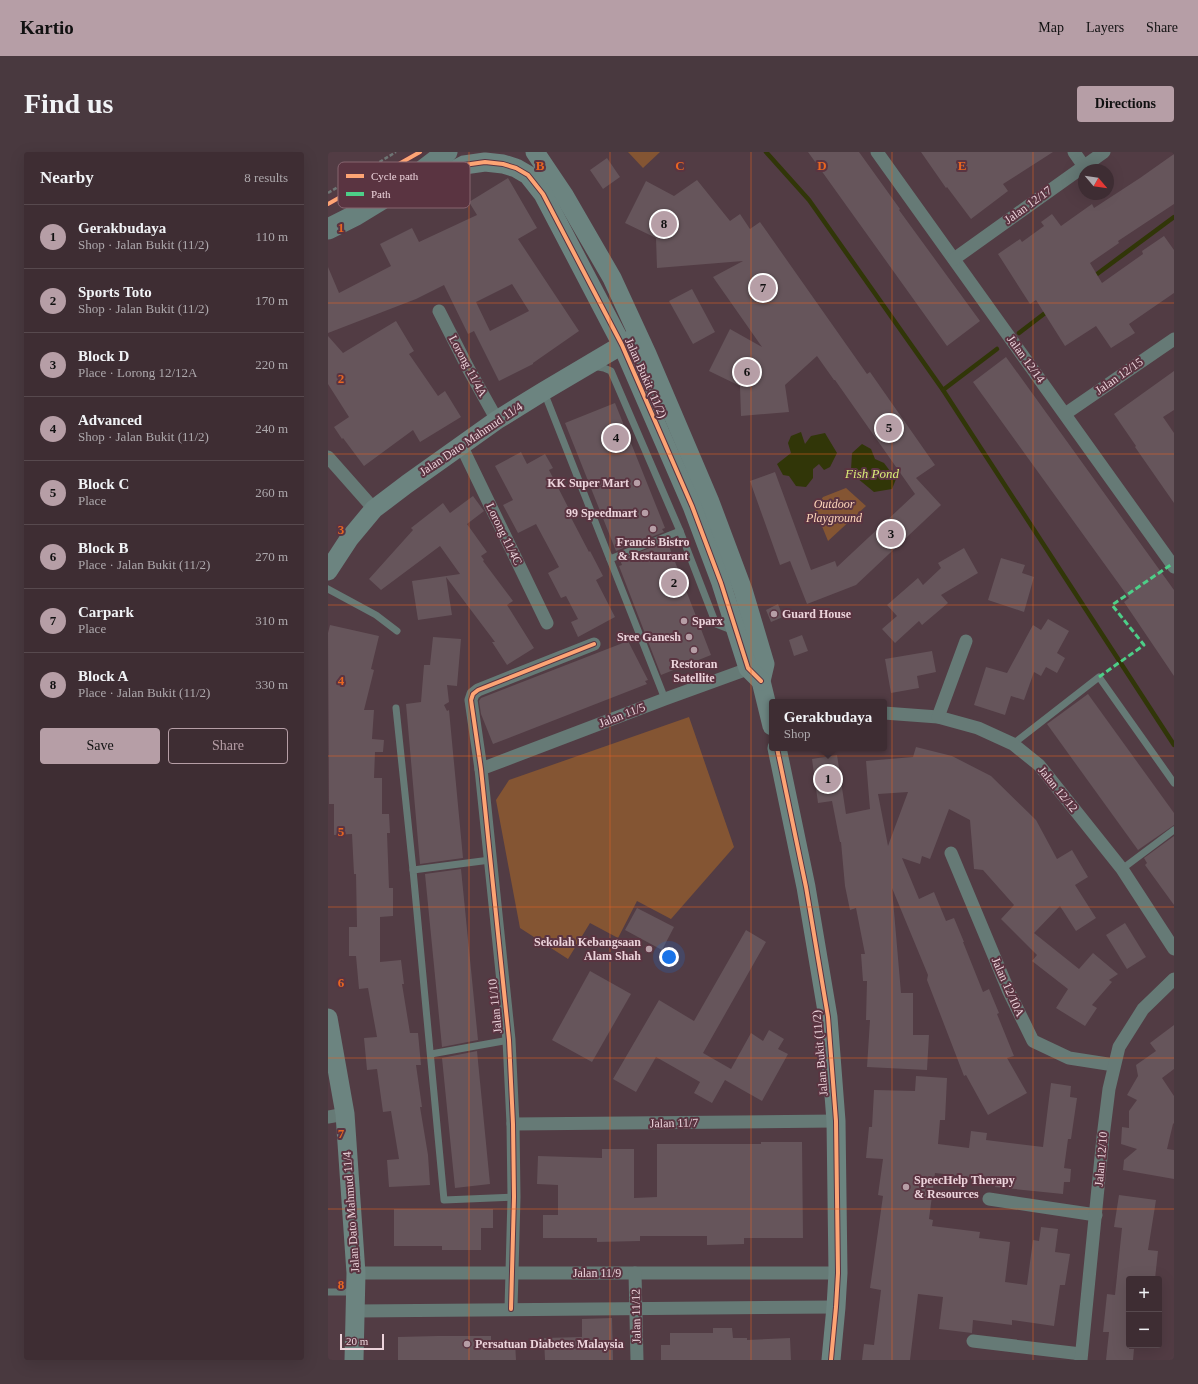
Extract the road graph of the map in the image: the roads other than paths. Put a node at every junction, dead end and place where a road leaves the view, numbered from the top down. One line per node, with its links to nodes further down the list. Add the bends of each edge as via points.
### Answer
1 (447, 152): 6 (main road)
2 (535, 152): 15 (street, Jalan Bukit (11/2), via 564,194 612,278)
3 (877, 152): 13 (street, Jalan 12/14)
4 (1074, 152): 8 (street)
5 (1104, 152): 9 (street, Jalan 12/17)
6 (434, 162)
7 (470, 164): 17 (street, Jalan Bukit (11/2), via 485,162 503,164 528,175 543,194)
8 (1083, 164)
9 (1086, 164)
10 (1078, 169): 13 (street, Jalan 12/17)
11 (367, 208): 12 (main road)
12 (328, 229)
13 (954, 259): 20 (street, Jalan 12/14)
14 (439, 311): 21 (street, Lorong 11/4A)
15 (638, 335): 17 (street, Jalan Dato Mahmud 11/4); 35 (street, Jalan Bukit (11/2), via 710,502 743,590)
16 (1174, 338): 20 (street, Jalan 12/15)
17 (622, 345): 18 (street, Jalan Dato Mahmud 11/4); 32 (street, Jalan Bukit (11/2), via 692,506)
18 (588, 365): 19 (street, Jalan Dato Mahmud 11/4); 25 (lane, via 611,372)
19 (544, 391): 21 (street, Jalan Dato Mahmud 11/4); 26 (lane)
20 (1065, 414): 27 (street, Jalan 12/14)
21 (497, 420): 22 (street, Jalan Dato Mahmud 11/4)
22 (462, 445): 24 (street, Jalan Dato Mahmud 11/4); 30 (street, Lorong 11/4C)
23 (328, 458): 24 (street)
24 (374, 509): 28 (street, Jalan Dato Mahmud 11/4, via 349,539)
25 (680, 531): 26 (lane); 32 (lane, via 716,624)
26 (610, 559): 36 (lane)
27 (1174, 567)
28 (328, 571)
29 (328, 588): 31 (lane, via 376,615)
30 (547, 623)
31 (397, 631)
32 (736, 632): 35 (street, Jalan Bukit (11/2))
33 (966, 641): 40 (street)
34 (594, 644): 43 (street, Jalan 11/10, via 473,694 471,703)
35 (758, 671): 36 (street, Jalan 11/5); 38 (street, Jalan Bukit (11/2))
36 (665, 699): 43 (street, Jalan 11/5)
37 (396, 708): 49 (lane)
38 (769, 714)
39 (887, 714): 40 (street, Jalan 12/12)
40 (938, 717): 41 (street, Jalan 12/12, via 978,728)
41 (1013, 744): 44 (lane, via 1099,677); 48 (street, Jalan 12/12, via 1039,765)
42 (778, 751): 57 (street, Jalan Bukit (11/2), via 806,887 828,1017)
43 (481, 769): 47 (street, Jalan 11/10)
44 (1174, 783)
45 (1174, 830): 48 (lane)
46 (951, 853): 55 (street, Jalan 12/10A, via 1009,992 1033,1041 1069,1058)
47 (490, 860): 49 (lane); 53 (street, Jalan 11/10)
48 (1122, 869): 50 (street, Jalan 12/12)
49 (413, 870): 54 (lane)
50 (1174, 949)
51 (1174, 979): 55 (street, Jalan 12/10, via 1143,1009 1119,1047)
52 (328, 1018): 56 (street, Jalan Dato Mahmud 11/4)
53 (509, 1040): 54 (lane); 58 (street, Jalan 11/10)
54 (431, 1054): 59 (lane, via 444,1200)
55 (1114, 1065): 61 (street, Jalan 12/10, via 1109,1088)
56 (336, 1115): 65 (street, Jalan Dato Mahmud 11/4)
57 (836, 1121): 58 (street, Jalan 11/7); 64 (street, Jalan Bukit (11/2))
58 (513, 1124): 59 (street, Jalan 11/10)
59 (514, 1197): 62 (street, Jalan 11/10)
60 (989, 1199): 61 (street)
61 (1096, 1215): 72 (street, Jalan 12/10)
62 (512, 1273): 63 (street, Jalan 11/9); 65 (street, Jalan 11/9); 69 (street, Jalan 11/10)
63 (635, 1273): 64 (street, Jalan 11/9); 68 (street, Jalan 11/12)
64 (838, 1273): 67 (street, Jalan Bukit (11/2))
65 (356, 1282): 66 (lane); 70 (street, Jalan Dato Mahmud 11/4)
66 (328, 1292)
67 (836, 1307): 68 (street); 75 (street, Jalan Bukit (11/2))
68 (636, 1308): 69 (street); 74 (street, Jalan 11/12)
69 (511, 1309): 70 (street)
70 (356, 1311): 73 (street, Jalan Dato Mahmud 11/4)
71 (973, 1341): 72 (street)
72 (1081, 1357)
73 (354, 1360)
74 (636, 1360)
75 (831, 1360)

